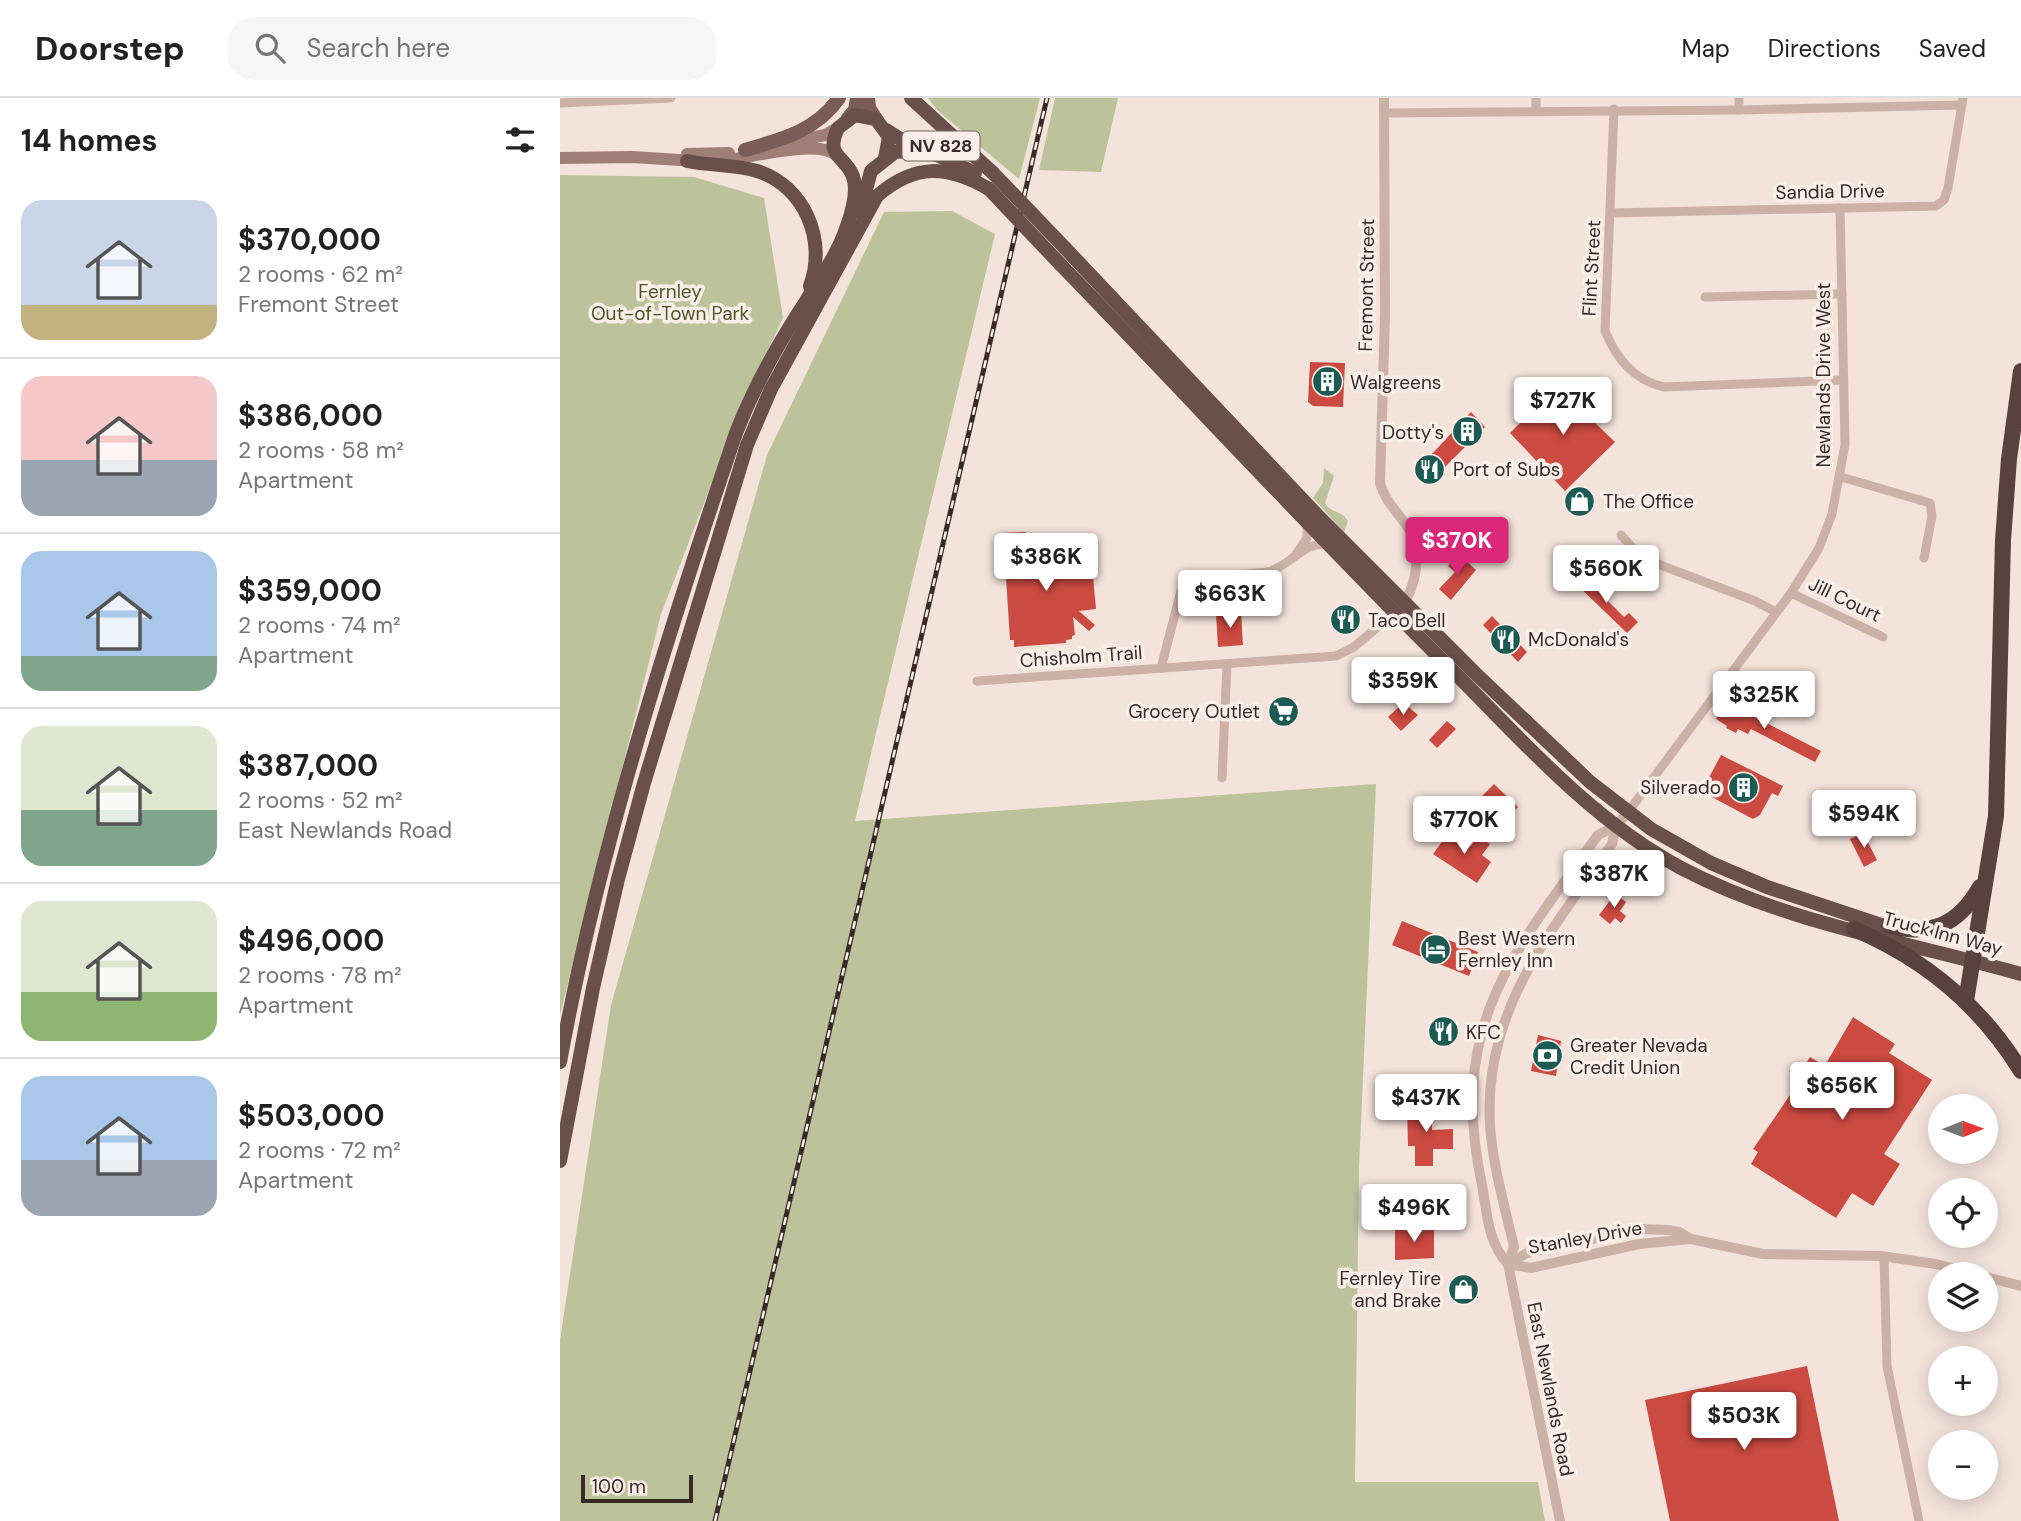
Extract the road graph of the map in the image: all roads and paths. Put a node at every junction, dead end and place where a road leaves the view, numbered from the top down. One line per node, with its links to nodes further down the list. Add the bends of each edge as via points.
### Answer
1 (671, 98): 10 (street)
2 (839, 98): 17 (main road, via 824,117 795,135)
3 (857, 98): 15 (main road, via 855,110)
4 (868, 98): 16 (main road, via 869,108)
5 (911, 98): 23 (highway)
6 (1384, 98): 14 (street, Fremont Street)
7 (1536, 98): 13 (street)
8 (1739, 98): 12 (street)
9 (1962, 101): 12 (street); 25 (street, Sandia Drive, via 1948,188 1941,204)
10 (560, 103)
11 (1614, 109): 12 (street); 13 (street); 26 (street, Flint Street)
12 (1739, 110)
13 (1536, 111): 14 (street)
14 (1384, 113): 42 (street, Fremont Street, via 1380,483 1411,531 1417,569)
15 (843, 123): 16 (highway, NV 828, via 863,115); 17 (main road, NV 828, via 825,135); 21 (highway, via 833,142)
16 (881, 124): 22 (highway, via 889,144); 23 (highway, NV 828, via 900,139 952,150)
17 (746, 150): 19 (main road, NV 828)
18 (560, 158): 19 (main road, NV 828)
19 (632, 158): 20 (main road, NV 828)
20 (687, 161): 21 (main road, NV 828, via 817,148 829,149); 30 (highway, via 760,172 790,191 807,214 816,242 817,259)
21 (841, 161): 22 (highway, via 860,171); 30 (highway, via 853,175 848,224)
22 (880, 163): 24 (highway, via 895,152 944,157 973,171); 27 (highway, via 867,181)
23 (993, 173): 42 (highway, bridge)
24 (989, 189): 27 (highway, via 967,176 945,171 906,176 877,196); 35 (highway, bridge)
25 (1840, 208): 26 (street, Sandia Drive); 28 (street, Newlands Drive West)
26 (1611, 213): 32 (street, Flint Street, via 1605,331 1615,354 1636,376 1664,387)
27 (858, 228): 38 (highway, via 762,407)
28 (1842, 295): 29 (street); 32 (street, Newlands Drive West)
29 (1705, 297)
30 (807, 298): 33 (highway, via 745,410)
31 (2021, 371): 54 (highway, via 2006,499 1996,817)
32 (1843, 380): 34 (street, Newlands Drive West)
33 (724, 468): 38 (highway, via 712,529 712,542); 53 (highway)
34 (1841, 477): 40 (street, via 1930,503); 41 (street, Newlands Drive West, via 1819,548)
35 (1307, 523): 37 (highway); 39 (street, via 1307,538)
36 (1621, 535): 43 (street, via 1642,558)
37 (1327, 544): 39 (street, via 1313,544); 42 (highway)
38 (717, 546): 50 (highway)
39 (1295, 556): 47 (street, via 1278,570 1186,582)
40 (1924, 558)
41 (1791, 593): 43 (street, Newlands Drive West); 44 (street, Jill Court)
42 (1399, 608): 45 (street, Fremont Street); 51 (highway); 52 (highway, Truck Inn Way, via 1568,786)
43 (1776, 612): 51 (street, Newlands Drive West)
44 (1883, 637)
45 (1354, 647): 46 (street, Chisholm Trail, via 1336,656)
46 (1227, 664): 47 (street, Chisholm Trail); 49 (street)
47 (1161, 668): 48 (street, Chisholm Trail)
48 (976, 681)
49 (1222, 778)
50 (642, 791): 53 (highway, via 628,810 616,848); 55 (highway)
51 (1628, 812): 52 (street, East Newlands Road); 56 (highway, via 1671,841 1737,875)
52 (1616, 826): 57 (highway, Truck Inn Way, via 1721,888); 63 (street, East Newlands Road, via 1598,835 1509,961 1485,1019); 64 (street, East Newlands Road, via 1612,844 1528,966 1512,999 1496,1049)
53 (607, 855): 55 (highway); 61 (highway)
54 (1985, 879): 56 (highway, via 1972,901 1943,924 1912,932); 58 (highway)
55 (613, 903): 65 (highway)
56 (1889, 926): 58 (highway)
57 (1854, 929): 58 (highway, Truck Inn Way); 60 (highway, via 1921,964)
58 (1972, 960): 59 (highway, Truck Inn Way); 60 (highway)
59 (2021, 974)
60 (1966, 1001): 62 (highway)
61 (560, 1062)
62 (2021, 1071)
63 (1472, 1084): 64 (street, via 1477,1099); 69 (street, East Newlands Road, via 1472,1130 1479,1174 1495,1250)
64 (1490, 1110): 69 (street, East Newlands Road, via 1494,1154 1514,1247)
65 (560, 1161)
66 (1691, 1239): 67 (street, Stanley Drive, via 1772,1255); 69 (street, Stanley Drive, via 1639,1244 1531,1268); 69 (street, Stanley Drive, via 1669,1230 1638,1229 1527,1253)
67 (1884, 1257): 68 (street, Stanley Drive); 73 (street, via 1887,1366)
68 (1928, 1263)
69 (1508, 1264): 72 (street, East Newlands Road)
70 (1998, 1280): 71 (street)
71 (2021, 1286)
72 (1560, 1521)
73 (1919, 1521)

